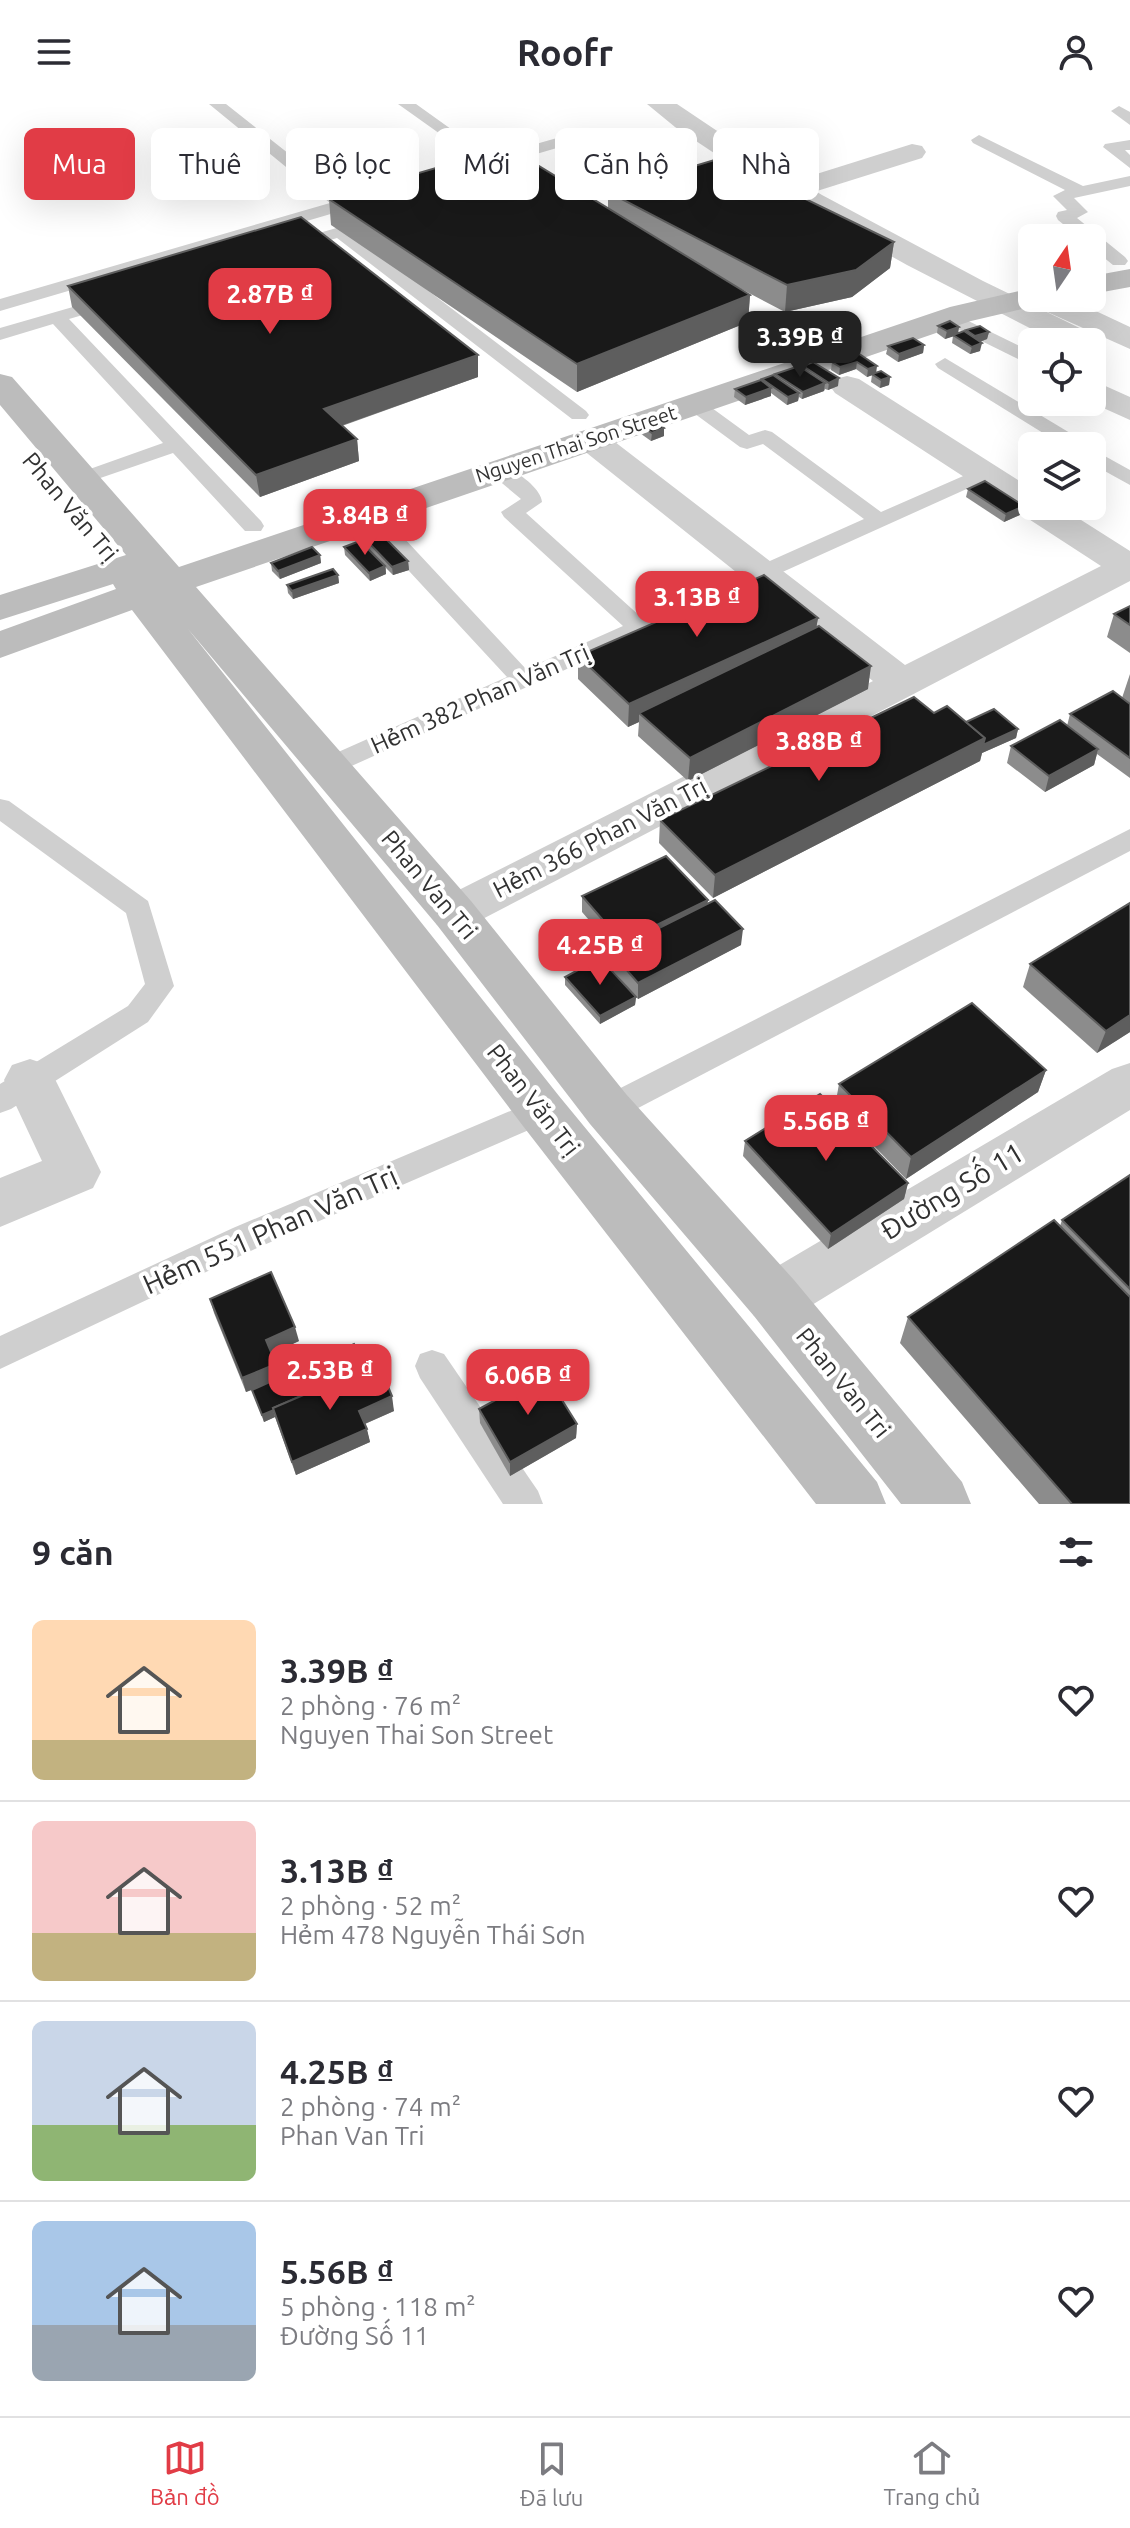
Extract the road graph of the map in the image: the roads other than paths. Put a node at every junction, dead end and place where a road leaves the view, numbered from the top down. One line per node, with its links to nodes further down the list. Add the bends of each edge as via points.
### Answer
1 (217, 104): 16 (lane)
2 (406, 104): 5 (lane)
3 (660, 104): 20 (street, via 778,182)
4 (691, 104): 6 (street)
5 (438, 128)
6 (729, 128)
7 (979, 140): 14 (lane)
8 (1130, 145): 10 (lane, via 1111,147)
9 (912, 152): 12 (street)
10 (1130, 163)
11 (1130, 181): 14 (lane)
12 (819, 182)
13 (819, 184): 20 (street)
14 (1080, 191): 17 (lane, via 1061,196 1080,212 1064,216)
15 (357, 200): 16 (lane)
16 (342, 204): 22 (lane)
17 (1074, 224)
18 (280, 250): 40 (lane, via 340,232)
19 (706, 290): 31 (lane)
20 (1012, 290): 25 (main road, Nguyen Thai Son Street); 26 (street); 31 (main road, Nguyen Thai Son Street)
21 (132, 295): 24 (lane)
22 (0, 305)
23 (1073, 312): 28 (street)
24 (57, 318): 27 (lane); 42 (lane)
25 (950, 318): 29 (lane); 31 (main road, Nguyen Thai Son Street)
26 (1064, 328)
27 (0, 334)
28 (1130, 339)
29 (1018, 353)
30 (1106, 353): 33 (street)
31 (798, 356): 35 (lane); 37 (main road, Nguyen Thai Son Street); 40 (main road, Nguyen Thai Son Street)
32 (945, 364): 41 (lane)
33 (1130, 364)
34 (0, 384): 46 (main road, Phan Van Tri)
35 (847, 386): 45 (street)
36 (1106, 397): 38 (street)
37 (694, 404): 40 (main road, Nguyen Thai Son Street); 50 (lane, via 747,443 765,436)
38 (1130, 410)
39 (0, 422): 55 (main road, Phan Văn Trị)
40 (584, 427): 44 (main road, Nguyen Thai Son Street); 52 (main road, Nguyen Thai Son Street); 54 (street)
41 (1055, 432)
42 (177, 445): 46 (lane); 52 (lane)
43 (1106, 464): 47 (lane)
44 (498, 470): 49 (main road, Nguyen Thai Son Street); 57 (lane, via 532,497 512,512)
45 (984, 474): 48 (street); 50 (lane, Hẻm 382 Phan Văn Trị)
46 (80, 479): 55 (main road, Phan Van Tri)
47 (1130, 479)
48 (1018, 496)
49 (368, 513): 55 (main road, Nguyen Thai Son Street); 59 (lane)
50 (877, 519): 54 (lane, Hẻm 382 Phan Văn Trị)
51 (1057, 520): 53 (street)
52 (253, 526): 55 (main road, Nguyen Thai Son Street)
53 (1129, 566): 60 (street, Hẻm 366 Phan Văn Trị)
54 (762, 573): 57 (lane, Hẻm 382 Phan Văn Trị); 60 (street)
55 (144, 576): 56 (main road, Nguyen Thai Son Street); 58 (main road, Nguyen Thai Son Street); 61 (main road, Phan Van Tri); 68 (main road, Phan Văn Trị, via 216,692)
56 (0, 608)
57 (639, 628): 59 (lane, Hẻm 382 Phan Văn Trị)
58 (0, 645)
59 (523, 680): 61 (lane, Hẻm 382 Phan Văn Trị)
60 (903, 684): 64 (street, Hẻm 366 Phan Văn Trị)
61 (327, 767): 64 (main road, Phan Van Tri)
62 (6, 819): 65 (lane, via 138,908 160,986 138,1014)
63 (1130, 839): 67 (lane)
64 (454, 913): 67 (main road, Phan Van Tri)
65 (15, 1090): 69 (street, via 74,1172)
66 (1125, 1095): 70 (street, Đường Số 11)
67 (608, 1109): 68 (main road); 70 (main road, Phan Van Tri)
68 (541, 1111): 71 (main road, Phan Văn Trị); 72 (lane, Hẻm 551 Phan Văn Trị, via 245,1238)
69 (0, 1203)
70 (774, 1298): 71 (main road); 76 (main road, Phan Van Tri)
71 (714, 1328): 75 (main road, Phan Văn Trị)
72 (0, 1353)
73 (432, 1366): 74 (lane)
74 (525, 1504)
75 (854, 1504)
76 (940, 1504)

